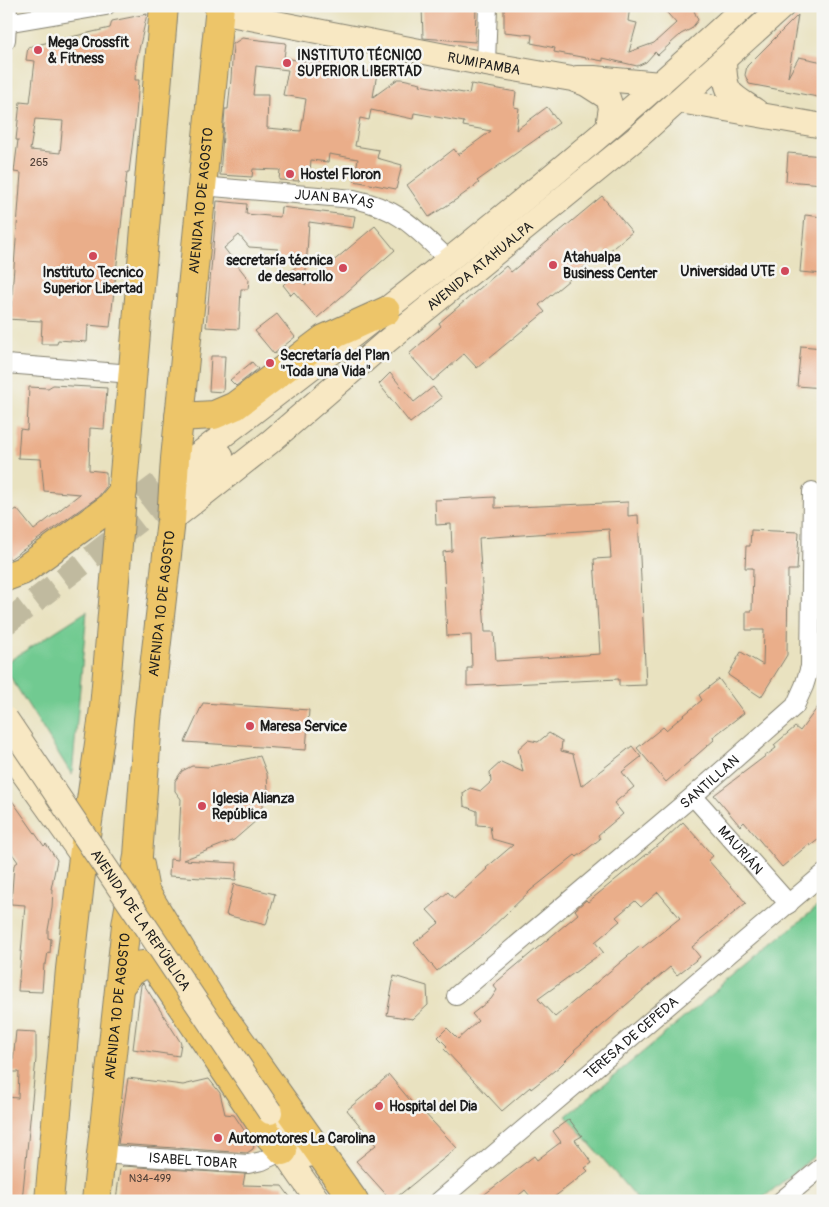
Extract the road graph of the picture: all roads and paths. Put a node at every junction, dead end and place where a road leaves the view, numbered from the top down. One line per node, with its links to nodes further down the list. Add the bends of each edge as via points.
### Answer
1 (106, 6): 7 (street)
2 (164, 6): 22 (main road)
3 (488, 6): 9 (street)
4 (783, 6): 8 (main road, AVENIDA ATAHUALPA)
5 (220, 9): 9 (main road, RUMIPAMBA); 17 (main road, AVENIDA 10 DE AGOSTO)
6 (735, 10): 11 (main road, AVENIDA ATAHUALPA)
7 (7, 23)
8 (724, 61): 12 (main road, AVENIDA ATAHUALPA); 13 (main road, via 725,85 737,98)
9 (486, 64): 10 (main road, RUMIPAMBA)
10 (572, 79): 11 (main road, RUMIPAMBA); 15 (main road, RUMIPAMBA, via 608,98 611,107)
11 (660, 84): 15 (main road, AVENIDA ATAHUALPA)
12 (680, 101): 13 (main road); 16 (main road, AVENIDA ATAHUALPA)
13 (762, 115): 14 (main road)
14 (823, 126)
15 (605, 131): 18 (main road, via 585,160 504,226); 19 (main road, AVENIDA ATAHUALPA)
16 (639, 136): 18 (main road, via 610,153 509,232); 26 (main road, AVENIDA ATAHUALPA)
17 (201, 186): 19 (street, JUAN BAYAS, via 354,199 377,205 408,220); 23 (main road, AVENIDA 10 DE AGOSTO)
18 (499, 235): 20 (main road, AVENIDA ATAHUALPA, via 190,471)
19 (448, 259): 20 (main road, AVENIDA ATAHUALPA)
20 (386, 311): 23 (main road, via 324,339 235,406 214,415)
21 (6, 364): 22 (street)
22 (132, 374): 24 (main road)
23 (179, 417): 26 (main road, AVENIDA 10 DE AGOSTO)
24 (123, 490): 28 (main road, via 108,508 22,572); 34 (main road, via 104,708)
25 (812, 491): 32 (street, SANTILLAN, via 810,666 804,686 794,706)
26 (171, 520): 33 (main road, AVENIDA 10 DE AGOSTO, via 148,720)
27 (94, 532): 29 (main road, via 30,577)
28 (6, 577)
29 (6, 588)
30 (6, 719): 41 (main road, AVENIDA DE LA REPÚBLICA, bridge)
31 (6, 748): 34 (main road, AVENIDA DE LA REPÚBLICA)
32 (693, 796): 36 (street, MAURIÁN); 40 (street, SANTILLAN)
33 (138, 856): 37 (main road, via 145,890); 39 (main road, AVENIDA 10 DE AGOSTO)
34 (82, 857): 45 (main road)
35 (823, 874): 36 (street, TERESA DE CEPEDA)
36 (789, 904): 50 (street, TERESA DE CEPEDA)
37 (184, 956): 38 (main road); 49 (main road, via 214,1004)
38 (158, 971): 39 (main road, via 153,966 142,965); 42 (main road, via 270,1137)
39 (120, 986): 43 (main road, AVENIDA 10 DE AGOSTO)
40 (456, 996)
41 (273, 1117): 42 (main road, AVENIDA DE LA REPÚBLICA); 48 (main road, AVENIDA DE LA REPÚBLICA, via 297,1140)
42 (283, 1151): 43 (street, ISABEL TOBAR, via 248,1164); 47 (main road, AVENIDA DE LA REPÚBLICA)
43 (102, 1154): 46 (main road, AVENIDA 10 DE AGOSTO)
44 (822, 1168): 51 (street)
45 (49, 1201)
46 (96, 1201)
47 (318, 1201)
48 (343, 1201)
49 (354, 1201)
50 (439, 1201)
51 (781, 1201)

